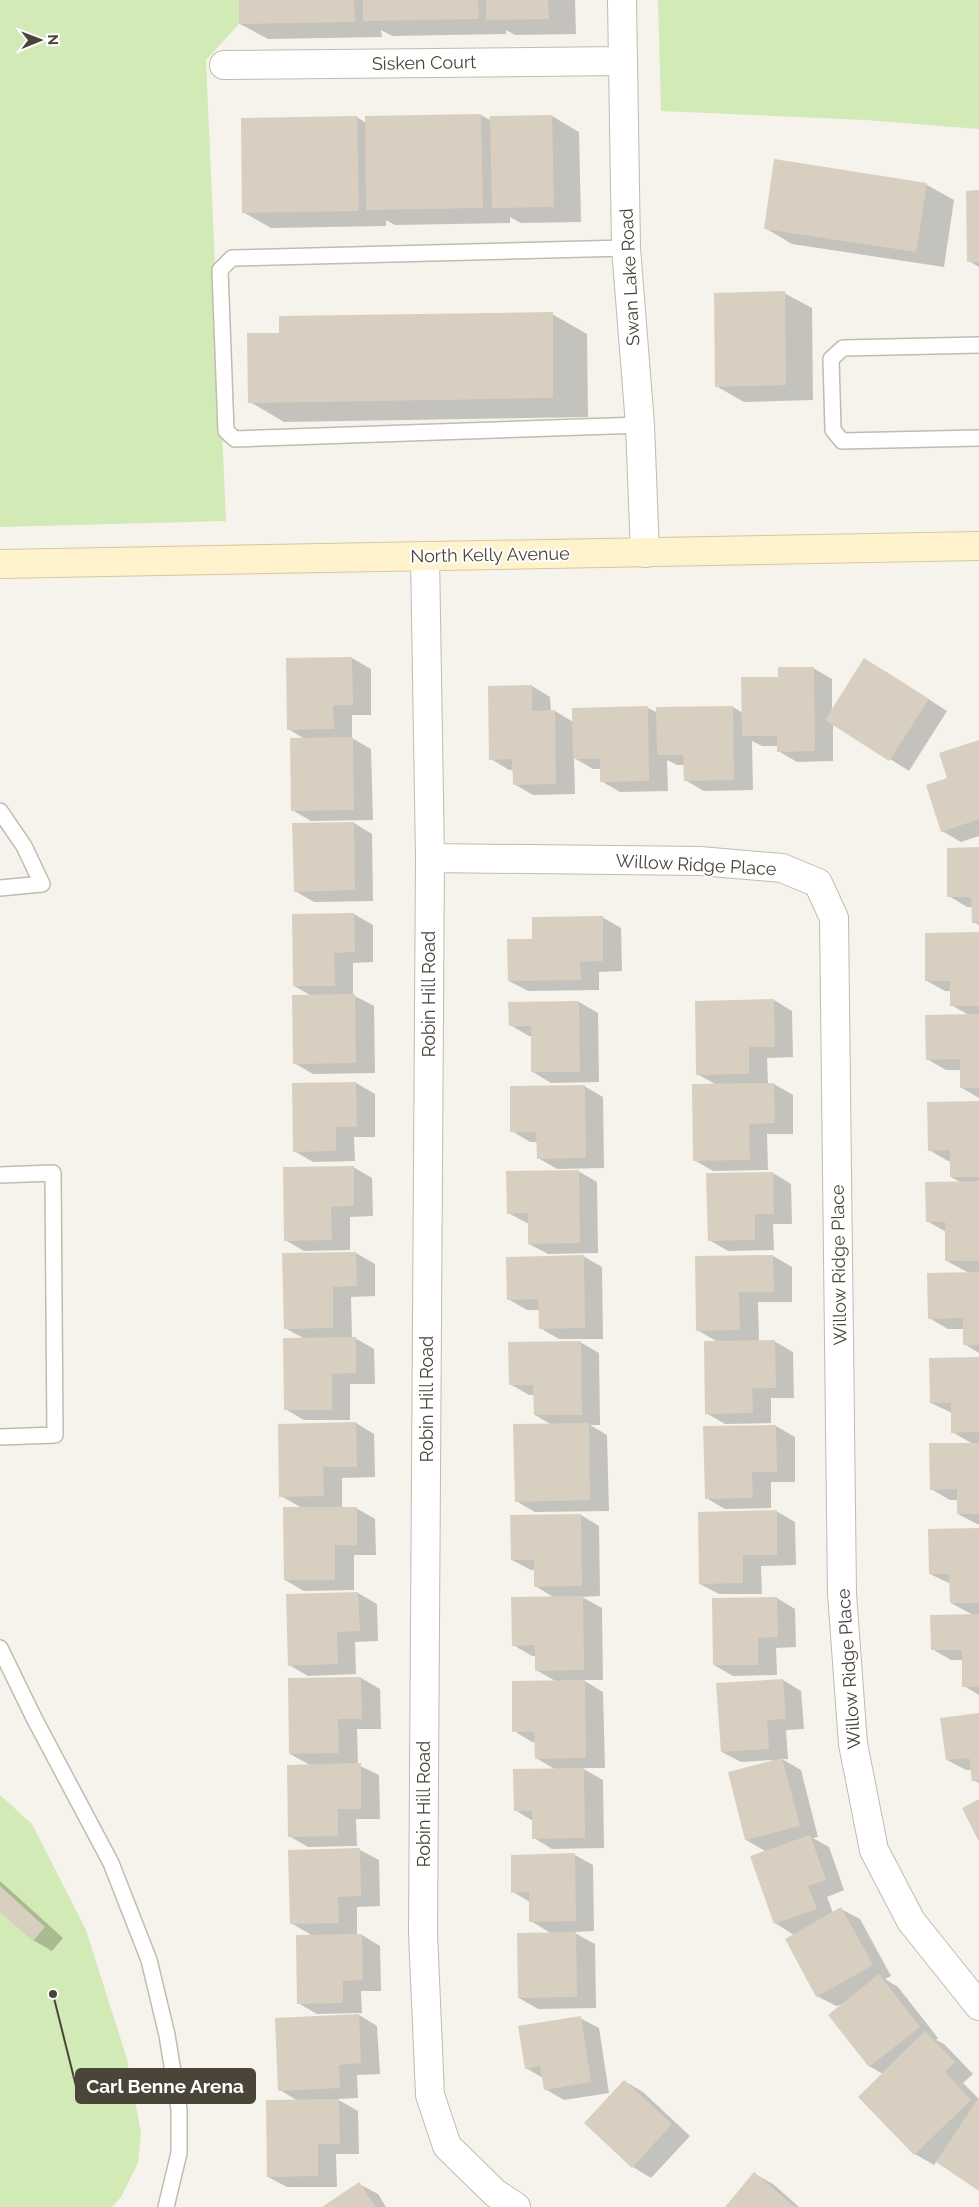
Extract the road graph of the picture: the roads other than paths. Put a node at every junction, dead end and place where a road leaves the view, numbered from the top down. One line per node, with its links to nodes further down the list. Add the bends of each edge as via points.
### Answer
1 (622, 0): 2 (street, Swan Lake Road)
2 (623, 61): 3 (street, Sisken Court); 4 (street, Swan Lake Road)
3 (224, 66)
4 (626, 248): 6 (street, Swan Lake Road); 6 (lane, via 232,258 220,270 226,430 235,439)
5 (979, 345): 7 (lane, via 843,348 832,359 833,430 842,441)
6 (640, 425): 9 (street, Swan Lake Road)
7 (979, 438)
8 (979, 546): 9 (main road, North Kelly Avenue)
9 (645, 554): 10 (main road, North Kelly Avenue)
10 (425, 556): 11 (main road, North Kelly Avenue); 13 (street, Robin Hill Road)
11 (0, 564)
12 (0, 811): 14 (lane, via 24,846 42,884)
13 (430, 858): 18 (street, Willow Ridge Place, via 700,861 782,868 818,883 834,918 842,1594 853,1744 874,1850 911,1921); 20 (street, Robin Hill Road, via 424,1933 430,2095 447,2146 494,2193)
14 (0, 888)
15 (0, 1175): 16 (lane, via 52,1173 55,1435)
16 (0, 1437)
17 (0, 1648): 19 (lane, via 111,1863 149,1960 168,2036 180,2109 178,2153)
18 (979, 2006)
19 (166, 2207)
20 (516, 2207)

